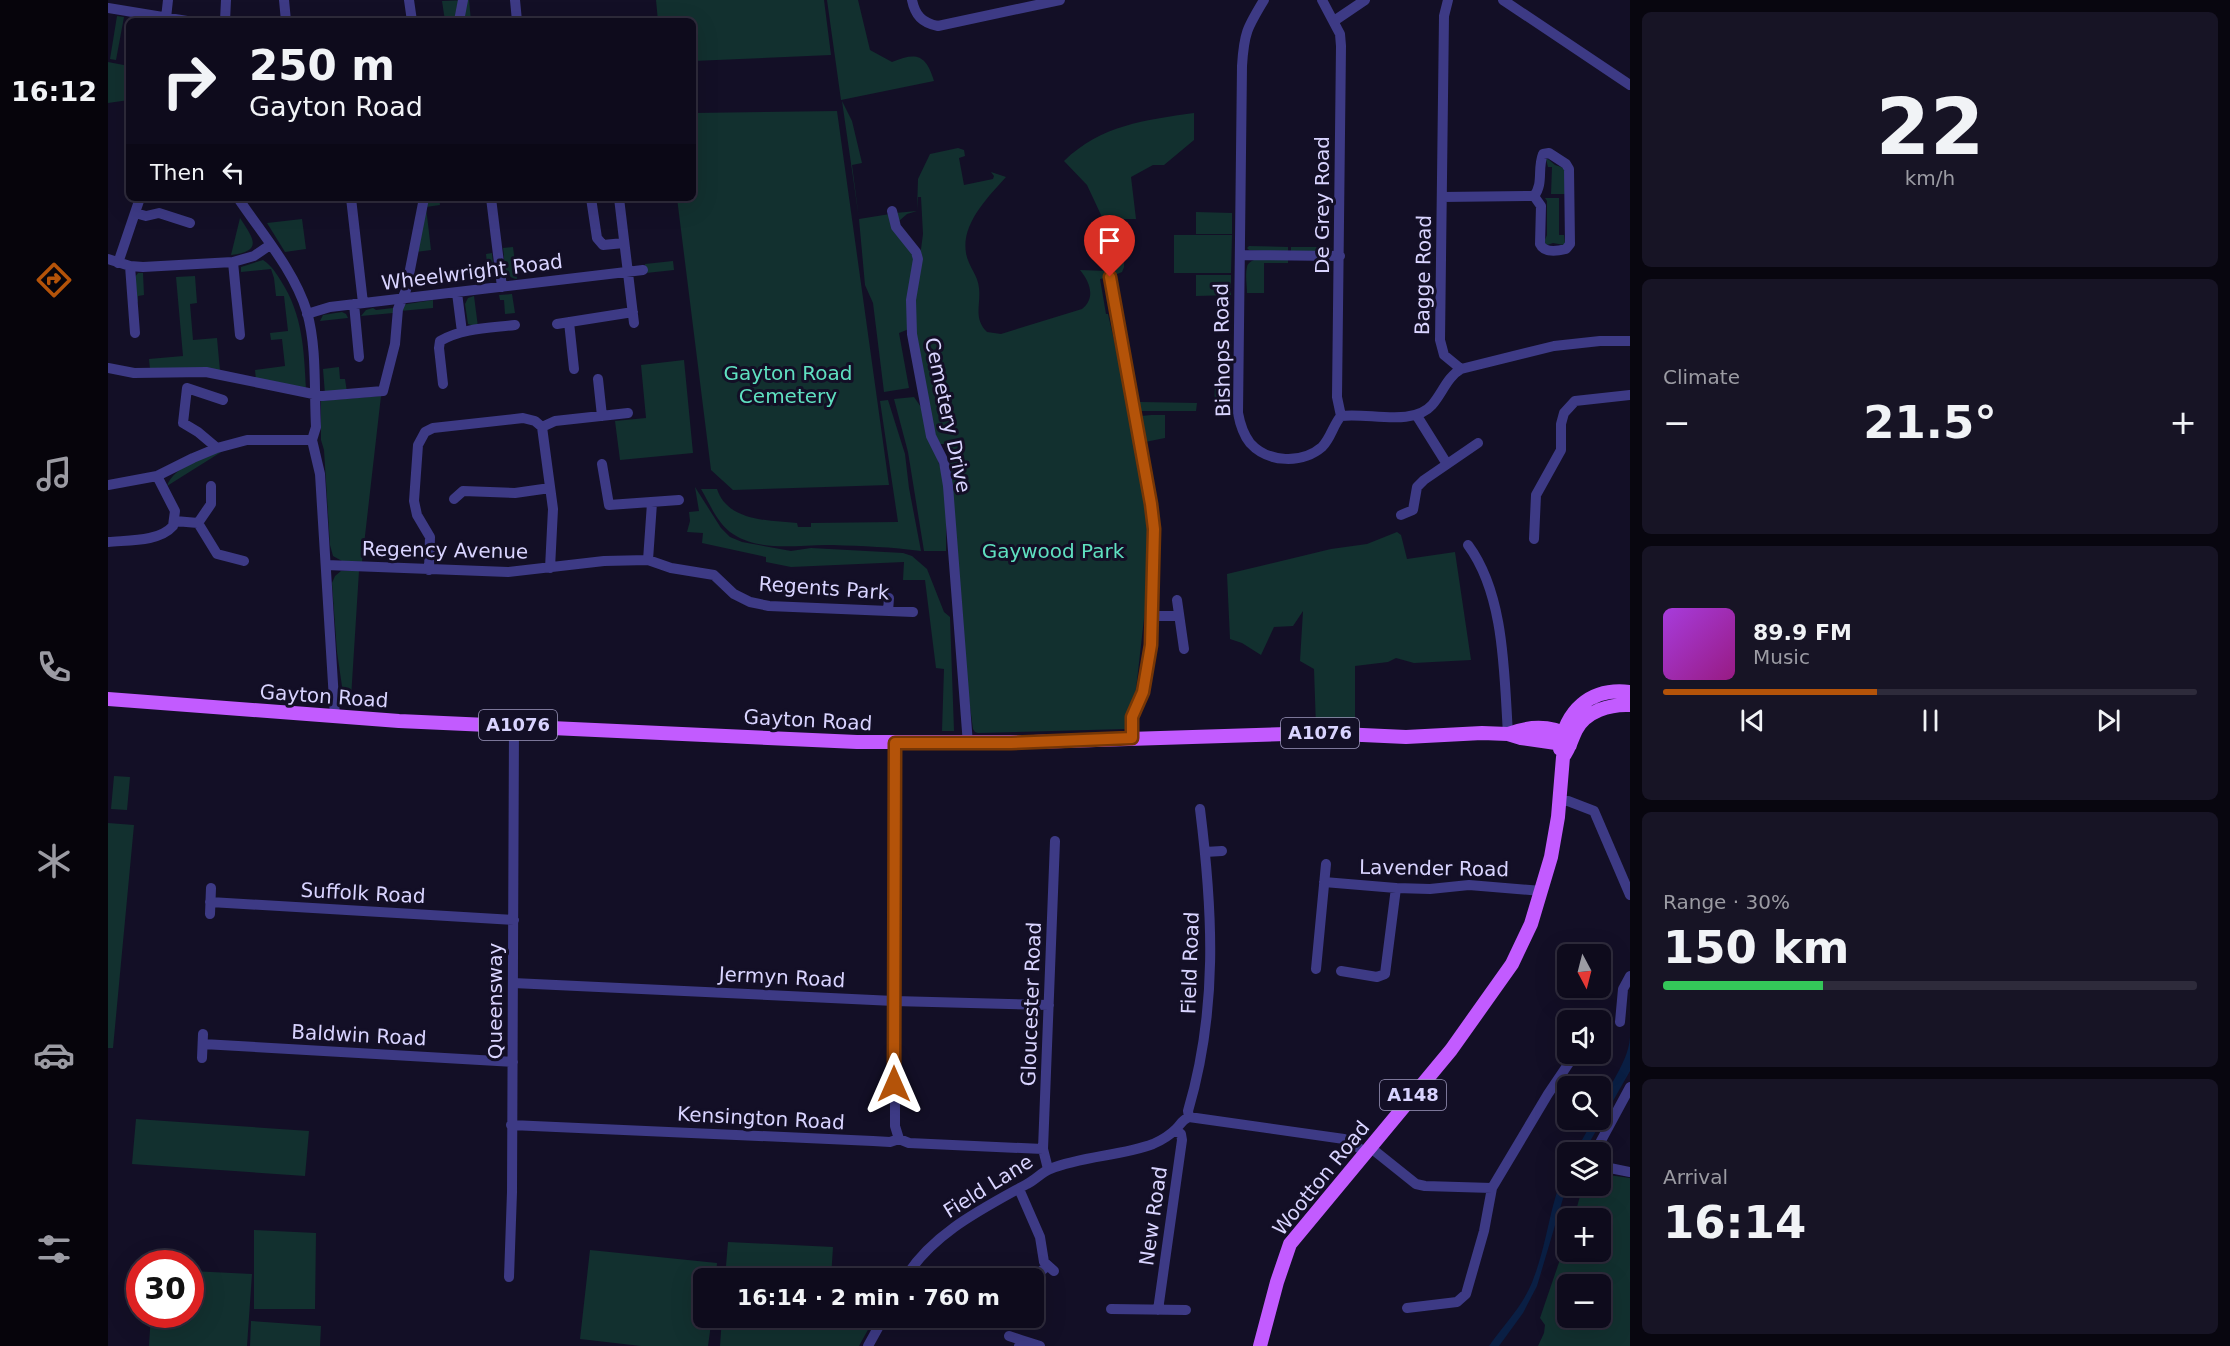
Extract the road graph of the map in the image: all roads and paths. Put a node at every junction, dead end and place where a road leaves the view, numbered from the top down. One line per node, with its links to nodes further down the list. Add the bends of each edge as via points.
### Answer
1 (168, 0): 16 (street)
2 (226, 0): 17 (street)
3 (284, 0): 18 (street)
4 (409, 0): 19 (street)
5 (463, 0): 20 (street)
6 (515, 0): 21 (street)
7 (912, 0): 8 (street, via 917,14 930,25 947,25)
8 (1060, 0)
9 (1264, 0): 38 (street, Bishops Road, via 1244,39)
10 (1322, 0): 22 (street, De Grey Road)
11 (1365, 0): 22 (street)
12 (1448, 0): 24 (street, Bagge Road, via 1444,16)
13 (1503, 0): 23 (street)
14 (108, 8): 15 (street)
15 (164, 18)
16 (170, 18)
17 (225, 18)
18 (286, 18)
19 (412, 18)
20 (460, 18)
21 (517, 18)
22 (1334, 21): 39 (street, De Grey Road, via 1341,46)
23 (1630, 85)
24 (1442, 196): 25 (street); 59 (street, Bagge Road, via 1440,344 1449,361)
25 (1534, 196): 25 (street, via 1541,206 1541,248 1566,249 1570,244 1569,169 1549,153 1541,159 1540,185)
26 (139, 201): 34 (street)
27 (240, 201): 37 (street)
28 (351, 201): 49 (street)
29 (423, 201): 48 (street)
30 (491, 201): 46 (street)
31 (591, 201): 36 (street, via 597,238 603,244)
32 (619, 201): 36 (street)
33 (891, 211): 110 (street, Cemetery Drive, via 896,227 918,259 910,317 932,436 944,462 948,486)
34 (135, 213): 35 (street, via 159,213); 40 (street)
35 (189, 223)
36 (624, 243): 44 (street)
37 (270, 245): 41 (street, via 254,256); 50 (street, via 293,279)
38 (1239, 255): 39 (street); 67 (street, Bishops Road, via 1238,413 1244,434 1262,452 1287,459 1301,458 1327,442)
39 (1340, 256): 67 (street, De Grey Road, via 1337,397)
40 (113, 261): 42 (street)
41 (233, 262): 42 (street); 54 (street)
42 (130, 266): 53 (street)
43 (643, 270): 44 (street, Wheelwright Road)
44 (628, 272): 46 (street, Wheelwright Road); 58 (street, via 634,317 563,323)
45 (1110, 277): 98 (street, via 1151,504)
46 (501, 287): 47 (street, Wheelwright Road)
47 (457, 293): 48 (street, Wheelwright Road); 52 (street)
48 (401, 299): 49 (street, Wheelwright Road); 63 (street, via 383,391)
49 (358, 304): 50 (street, Wheelwright Road); 56 (street)
50 (307, 314): 63 (street)
51 (515, 325): 52 (street)
52 (462, 332): 61 (street, via 440,341 447,368)
53 (135, 333)
54 (240, 335)
55 (1630, 341): 59 (street, via 1554,346)
56 (359, 357)
57 (108, 368): 63 (street, via 134,373 206,372)
58 (574, 369)
59 (1461, 369): 68 (street, via 1454,373 1432,406)
60 (598, 379): 66 (street)
61 (443, 384)
62 (1630, 395): 85 (street, via 1575,401 1564,413 1561,450 1536,495)
63 (315, 396): 70 (street, via 316,427)
64 (223, 400): 72 (street, via 187,388 183,423)
65 (628, 413): 66 (street)
66 (602, 416): 69 (street, via 555,421)
67 (1341, 416): 68 (street)
68 (1417, 416): 74 (street)
69 (542, 427): 78 (street); 93 (street, via 523,418 425,432 418,445 415,507 430,537)
70 (312, 440): 72 (street, via 247,440); 90 (street, via 320,474)
71 (1478, 443): 74 (street)
72 (217, 448): 75 (street)
73 (602, 464): 81 (street, via 609,505)
74 (1447, 464): 82 (street, via 1417,487 1413,510)
75 (157, 476): 76 (street); 83 (street, via 175,511)
76 (108, 485)
77 (211, 486): 84 (street, via 211,504)
78 (550, 488): 79 (street, via 514,493 463,491); 91 (street)
79 (454, 498)
80 (679, 500): 81 (street)
81 (652, 503): 88 (street)
82 (1401, 515)
83 (175, 521): 84 (street); 86 (street, via 165,533 150,538)
84 (198, 523): 89 (street, via 217,554)
85 (1534, 539)
86 (108, 542)
87 (1468, 545): 106 (street, via 1480,561 1494,602)
88 (648, 560): 91 (street, Regency Avenue); 92 (street, Regency Avenue)
89 (244, 561)
90 (326, 565): 93 (street, Regency Avenue); 104 (street)
91 (550, 568): 93 (street, Regency Avenue, via 508,572)
92 (671, 568): 96 (street, Regents Park, via 714,575 734,594 769,606)
93 (429, 570)
94 (889, 598): 96 (street)
95 (1177, 600): 99 (street)
96 (888, 611): 97 (street, Regents Park)
97 (913, 612)
98 (1153, 616): 99 (street); 107 (street, via 1148,675 1132,717)
99 (1179, 616): 100 (street)
100 (1184, 650)
101 (1630, 692): 109 (main road, A148, via 1616,690 1592,697 1576,710)
102 (108, 699): 104 (main road, Gayton Road / A1076)
103 (1630, 705): 109 (main road, via 1610,706 1593,713)
104 (335, 716): 105 (main road, Gayton Road / A1076)
105 (514, 724): 108 (main road, Gayton Road / A1076); 124 (street, Queensway)
106 (1508, 734): 107 (main road, Gayton Road / A1076, via 1406,737 1319,733); 109 (main road, Gayton Road / A1076)
107 (1132, 738): 110 (main road, Gayton Road / A1076)
108 (895, 743): 110 (main road, Gayton Road / A1076); 129 (street)
109 (1566, 743): 111 (main road, Wootton Road / A148)
110 (968, 744)
111 (1560, 801): 120 (main road, Wootton Road / A148); 121 (street, via 1594,811)
112 (1200, 809): 115 (street, Field Road)
113 (1055, 841): 130 (street, Gloucester Road)
114 (1222, 851): 115 (street)
115 (1205, 852): 136 (street, Field Road, via 1211,921 1209,1000)
116 (1326, 864): 117 (street)
117 (1324, 882): 119 (street, Lavender Road); 125 (street)
118 (211, 888): 122 (street)
119 (1396, 888): 120 (street, Lavender Road, via 1469,885); 126 (street, via 1384,974 1377,977)
120 (1542, 891): 142 (main road, Wootton Road / A148, via 1520,950 1498,986)
121 (1630, 895)
122 (210, 902): 123 (street); 124 (street, Suffolk Road)
123 (210, 914)
124 (514, 920): 128 (street, Queensway)
125 (1316, 969)
126 (1341, 971)
127 (1630, 976): 131 (street, via 1623,989)
128 (513, 983): 129 (street, Jermyn Road); 133 (street, Queensway)
129 (894, 1001): 130 (street, Jermyn Road); 139 (street, via 895,1126)
130 (1049, 1005): 141 (street, Gloucester Road)
131 (1620, 1023)
132 (202, 1058): 133 (street, Baldwin Road, via 203,1039)
133 (513, 1062): 137 (street, Queensway)
134 (1566, 1064): 146 (street)
135 (1630, 1087): 140 (street)
136 (1189, 1117): 138 (street, Field Lane); 142 (street, via 1344,1139)
137 (511, 1125): 139 (street, Kensington Road, via 890,1142); 150 (street, Queensway)
138 (1175, 1130): 144 (street, Field Lane, via 1153,1144); 153 (street, New Road, via 1182,1140)
139 (899, 1139): 141 (street, Kensington Road, via 909,1143)
140 (1600, 1142)
141 (1043, 1149): 144 (street, Gloucester Road)
142 (1369, 1151): 146 (street, via 1416,1184); 160 (main road, Wootton Road / A148, via 1290,1244)
143 (1611, 1168): 145 (street)
144 (1048, 1169): 147 (street, Field Lane)
145 (1630, 1172)
146 (1492, 1188): 151 (street, via 1466,1294 1457,1302)
147 (1019, 1189): 148 (street, Field Lane, via 946,1233 922,1253); 149 (street, via 1040,1236 1044,1262 1050,1269)
148 (912, 1268)
149 (1044, 1272)
150 (509, 1277)
151 (1411, 1304)
152 (1111, 1309): 153 (street)
153 (1158, 1310): 154 (street)
154 (1186, 1310)
155 (878, 1328): 158 (street)
156 (1009, 1336): 157 (street)
157 (1020, 1343): 159 (street)
158 (868, 1346)
159 (1040, 1346)
160 (1260, 1346)

